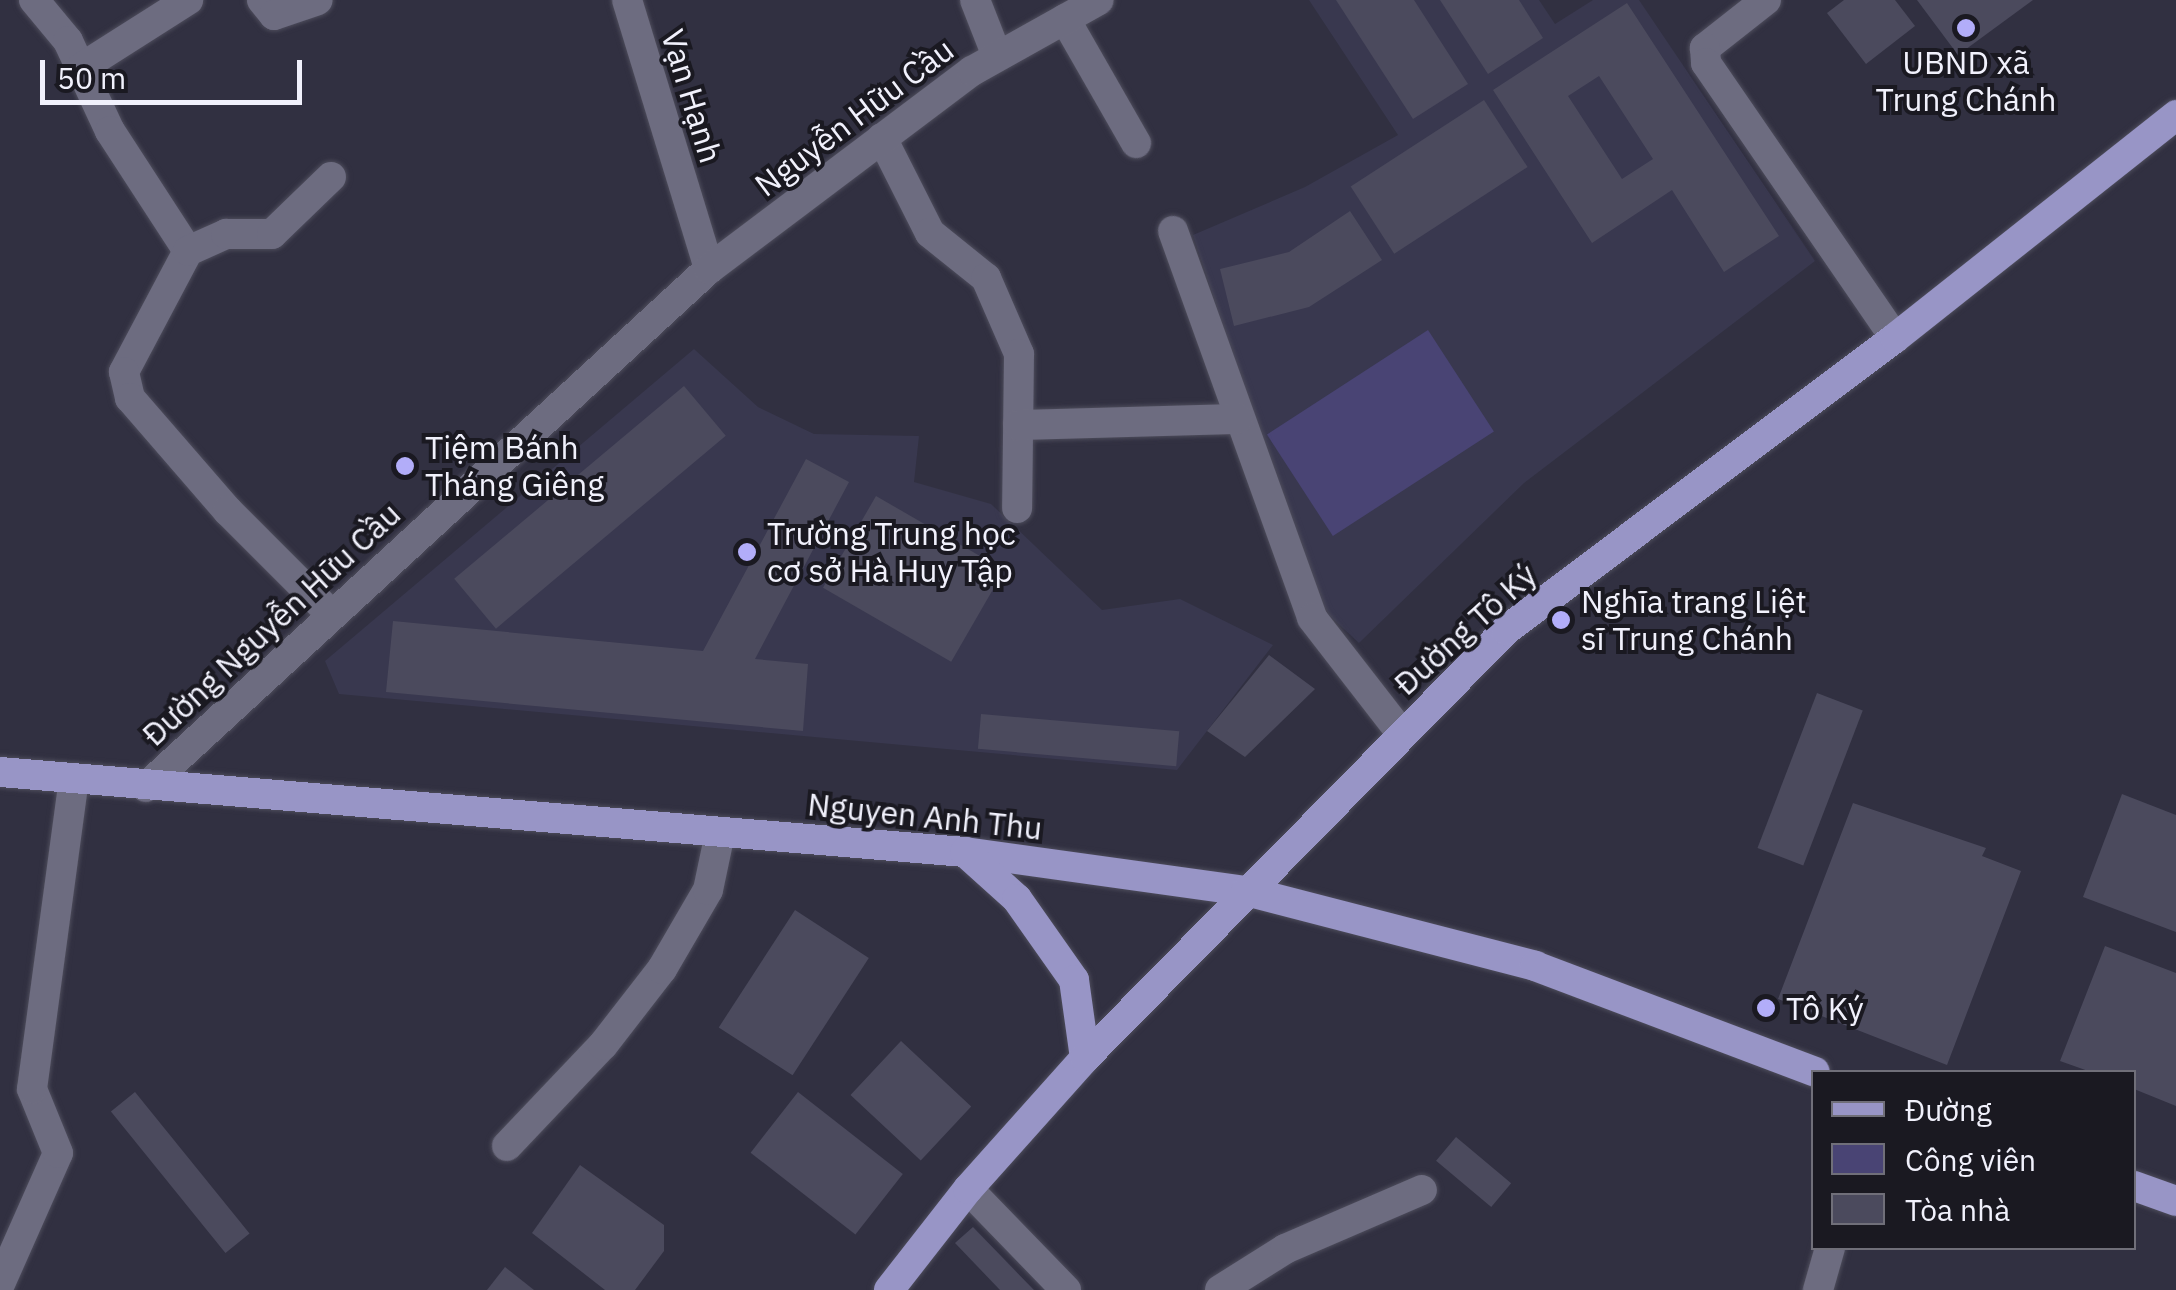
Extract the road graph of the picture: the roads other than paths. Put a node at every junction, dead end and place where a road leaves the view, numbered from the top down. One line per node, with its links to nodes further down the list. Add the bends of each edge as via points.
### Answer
1 (34, 0): 11 (street)
2 (188, 0): 11 (street)
3 (262, 0): 4 (street, via 274,15)
4 (318, 0)
5 (627, 0): 18 (street, Vạn Hạnh)
6 (975, 0): 10 (street)
7 (1098, 0): 9 (street, Nguyễn Hữu Cầu)
8 (1766, 0): 19 (street, via 1705,48 1706,63)
9 (1065, 19): 10 (street, Nguyễn Hữu Cầu); 14 (street)
10 (997, 56): 13 (street, Nguyễn Hữu Cầu)
11 (81, 68): 17 (street, via 110,132)
12 (2176, 116): 19 (main road, Đường Tô Ký)
13 (882, 138): 18 (street, Nguyễn Hữu Cầu); 21 (street, via 930,234 986,278 1019,354)
14 (1136, 143)
15 (331, 177): 17 (street, via 272,234 226,234)
16 (1173, 231): 20 (street)
17 (188, 251): 23 (street, via 124,372 130,398 228,511)
18 (709, 269): 23 (street, Đường Nguyễn Hữu Cầu)
19 (1895, 338): 24 (main road, Đường Tô Ký, via 1506,630)
20 (1238, 419): 21 (street); 24 (street, via 1312,618)
21 (1018, 425): 22 (street)
22 (1017, 508)
23 (332, 615): 27 (street, Đường Nguyễn Hữu Cầu)
24 (1402, 734): 30 (main road, Đường Tô Ký)
25 (0, 772): 26 (main road, Nguyen Anh Thu)
26 (74, 780): 27 (main road, Nguyen Anh Thu); 39 (street, via 32,1089 58,1153)
27 (146, 787): 28 (main road, Nguyen Anh Thu)
28 (720, 832): 29 (main road, Nguyen Anh Thu); 33 (street, via 708,890 662,968 603,1045)
29 (965, 852): 30 (main road, Nguyen Anh Thu); 31 (main road, via 1017,899 1074,980)
30 (1246, 890): 31 (main road, Đường Tô Ký); 32 (main road, Nguyen Anh Thu, via 1535,966)
31 (1085, 1058): 35 (main road, Đường Tô Ký)
32 (1811, 1070)
33 (507, 1146)
34 (2136, 1187): 37 (main road)
35 (968, 1188): 40 (main road, Đường Tô Ký); 41 (street)
36 (1422, 1190): 42 (street, via 1285,1249)
37 (2176, 1201)
38 (1829, 1250): 43 (street)
39 (0, 1284)
40 (890, 1290)
41 (1066, 1290)
42 (1220, 1290)
43 (1818, 1290)

